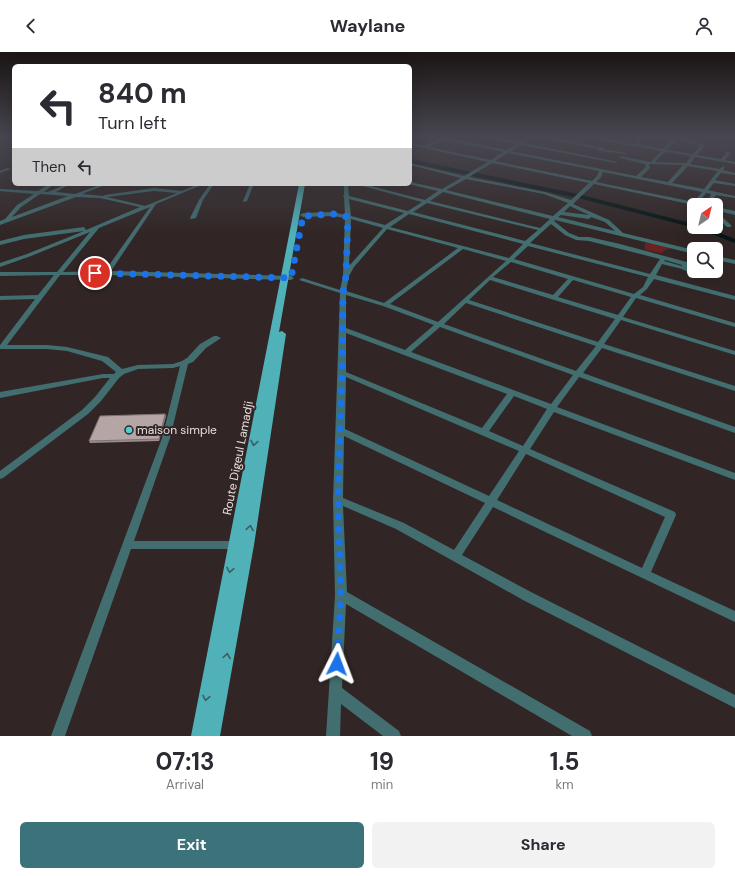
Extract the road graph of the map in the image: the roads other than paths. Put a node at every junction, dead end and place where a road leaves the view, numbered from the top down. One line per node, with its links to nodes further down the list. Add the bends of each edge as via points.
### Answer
1 (433, 170): 13 (street)
2 (477, 170): 13 (street)
3 (532, 170): 11 (street)
4 (555, 170): 11 (street)
5 (597, 170): 9 (street)
6 (644, 170): 14 (street)
7 (680, 170): 18 (street)
8 (715, 170): 10 (street)
9 (603, 171): 14 (street); 16 (street)
10 (720, 171): 12 (street); 15 (street)
11 (551, 174): 16 (street)
12 (735, 174)
13 (464, 178): 34 (street); 50 (street, via 545,193)
14 (637, 178): 18 (street)
15 (712, 180): 19 (street); 35 (street)
16 (593, 183): 50 (street); 51 (street)
17 (412, 184): 34 (street)
18 (669, 184): 35 (street)
19 (735, 185)
20 (39, 186): 36 (street)
21 (49, 186): 37 (street)
22 (64, 186): 39 (street)
23 (100, 186): 41 (street)
24 (139, 186): 33 (street)
25 (197, 186): 38 (street)
26 (211, 186): 61 (street)
27 (251, 186): 47 (street)
28 (302, 186): 88 (main road, Route Digeul Lamadji)
29 (308, 186): 58 (main road, Route Digeul Lamadji)
30 (346, 186): 42 (street)
31 (365, 186): 48 (street)
32 (0, 190): 36 (street)
33 (152, 190): 38 (street, via 171,189); 43 (street)
34 (442, 191): 48 (street); 62 (street)
35 (704, 191): 40 (street); 44 (street)
36 (34, 192): 37 (street); 52 (street)
37 (40, 192): 39 (street); 52 (street)
38 (182, 192): 49 (street)
39 (51, 193): 41 (street)
40 (714, 193): 45 (street); 46 (street)
41 (75, 195): 43 (street); 64 (street)
42 (345, 196): 55 (street); 59 (street)
43 (100, 197): 53 (street)
44 (700, 198)
45 (712, 198)
46 (735, 198)
47 (246, 200)
48 (426, 201): 55 (street); 70 (street)
49 (156, 202): 53 (street); 83 (street)
50 (570, 203): 56 (street); 60 (street)
51 (687, 203)
52 (23, 204): 64 (street)
53 (145, 207): 66 (street)
54 (723, 210): 57 (street)
55 (408, 212): 68 (street); 73 (street)
56 (559, 213): 60 (street); 62 (street)
57 (735, 213)
58 (303, 216): 59 (street, via 333,214); 88 (main road, Route Digeul Lamadji)
59 (348, 217): 68 (street); 86 (street)
60 (596, 217): 71 (street, via 607,220)
61 (193, 218)
62 (552, 219): 65 (street); 69 (street); 70 (street)
63 (723, 221): 67 (street)
64 (2, 223)
65 (579, 224): 69 (street); 71 (street)
66 (98, 226): 72 (street); 80 (street); 85 (street)
67 (728, 226)
68 (386, 227): 74 (street); 86 (street)
69 (559, 227): 70 (street); 78 (street, via 578,239 589,239)
70 (543, 230): 73 (street)
71 (621, 234): 75 (street)
72 (0, 243)
73 (527, 244): 77 (street); 87 (street)
74 (462, 247): 77 (street); 98 (street)
75 (687, 250)
76 (723, 259): 79 (street)
77 (510, 260): 89 (street); 90 (street)
78 (662, 260): 81 (street); 87 (street)
79 (735, 262)
80 (0, 265)
81 (684, 266): 82 (street)
82 (687, 269)
83 (107, 273): 85 (street); 88 (street)
84 (0, 274): 85 (street)
85 (58, 274): 94 (street)
86 (346, 276): 91 (street)
87 (652, 276): 92 (street, via 646,288); 96 (street)
88 (293, 278): 91 (street); 125 (main road, Route Digeul Lamadji)
89 (489, 278): 95 (street); 97 (street)
90 (572, 278): 92 (street); 95 (street)
91 (343, 292): 98 (street); 102 (street)
92 (634, 297): 99 (street); 101 (street)
93 (0, 298): 94 (street)
94 (40, 298): 105 (street)
95 (554, 298): 99 (street)
96 (735, 298)
97 (465, 301): 100 (street); 104 (street)
98 (385, 306): 100 (street)
99 (620, 318): 104 (street); 107 (street)
100 (440, 325): 106 (street); 111 (street)
101 (735, 325)
102 (343, 329): 106 (street); 109 (street)
103 (217, 338): 108 (street, via 203,346)
104 (600, 345): 111 (street); 112 (street)
105 (1, 347): 110 (street, via 68,349 105,360)
106 (406, 353): 113 (street)
107 (735, 353)
108 (185, 363): 110 (street, via 141,367); 124 (street, via 166,438)
109 (342, 373): 116 (street); 118 (street)
110 (119, 374): 114 (street); 120 (street, via 85,412)
111 (577, 374): 115 (street); 117 (street)
112 (735, 389)
113 (512, 393): 115 (street); 118 (street)
114 (0, 395)
115 (552, 408): 119 (street); 121 (street)
116 (340, 430): 122 (street); 123 (street)
117 (735, 430)
118 (484, 432): 119 (street)
119 (524, 450): 123 (street); 127 (street, via 671,515)
120 (0, 476)
121 (735, 478)
122 (338, 500): 126 (street, via 400,526); 128 (street)
123 (491, 501): 126 (street); 127 (street)
124 (127, 545): 125 (street); 132 (street)
125 (241, 545): 133 (main road, Route Digeul Lamadji, one-way to 133); 134 (main road, Route Digeul Lamadji, one-way to 125)
126 (455, 557): 131 (street)
127 (644, 574): 129 (street)
128 (341, 595): 130 (street); 137 (street)
129 (735, 617)
130 (335, 691): 135 (street); 136 (street)
131 (735, 702)
132 (58, 736)
133 (199, 736)
134 (212, 736)
135 (333, 736)
136 (394, 736)
137 (585, 736)

